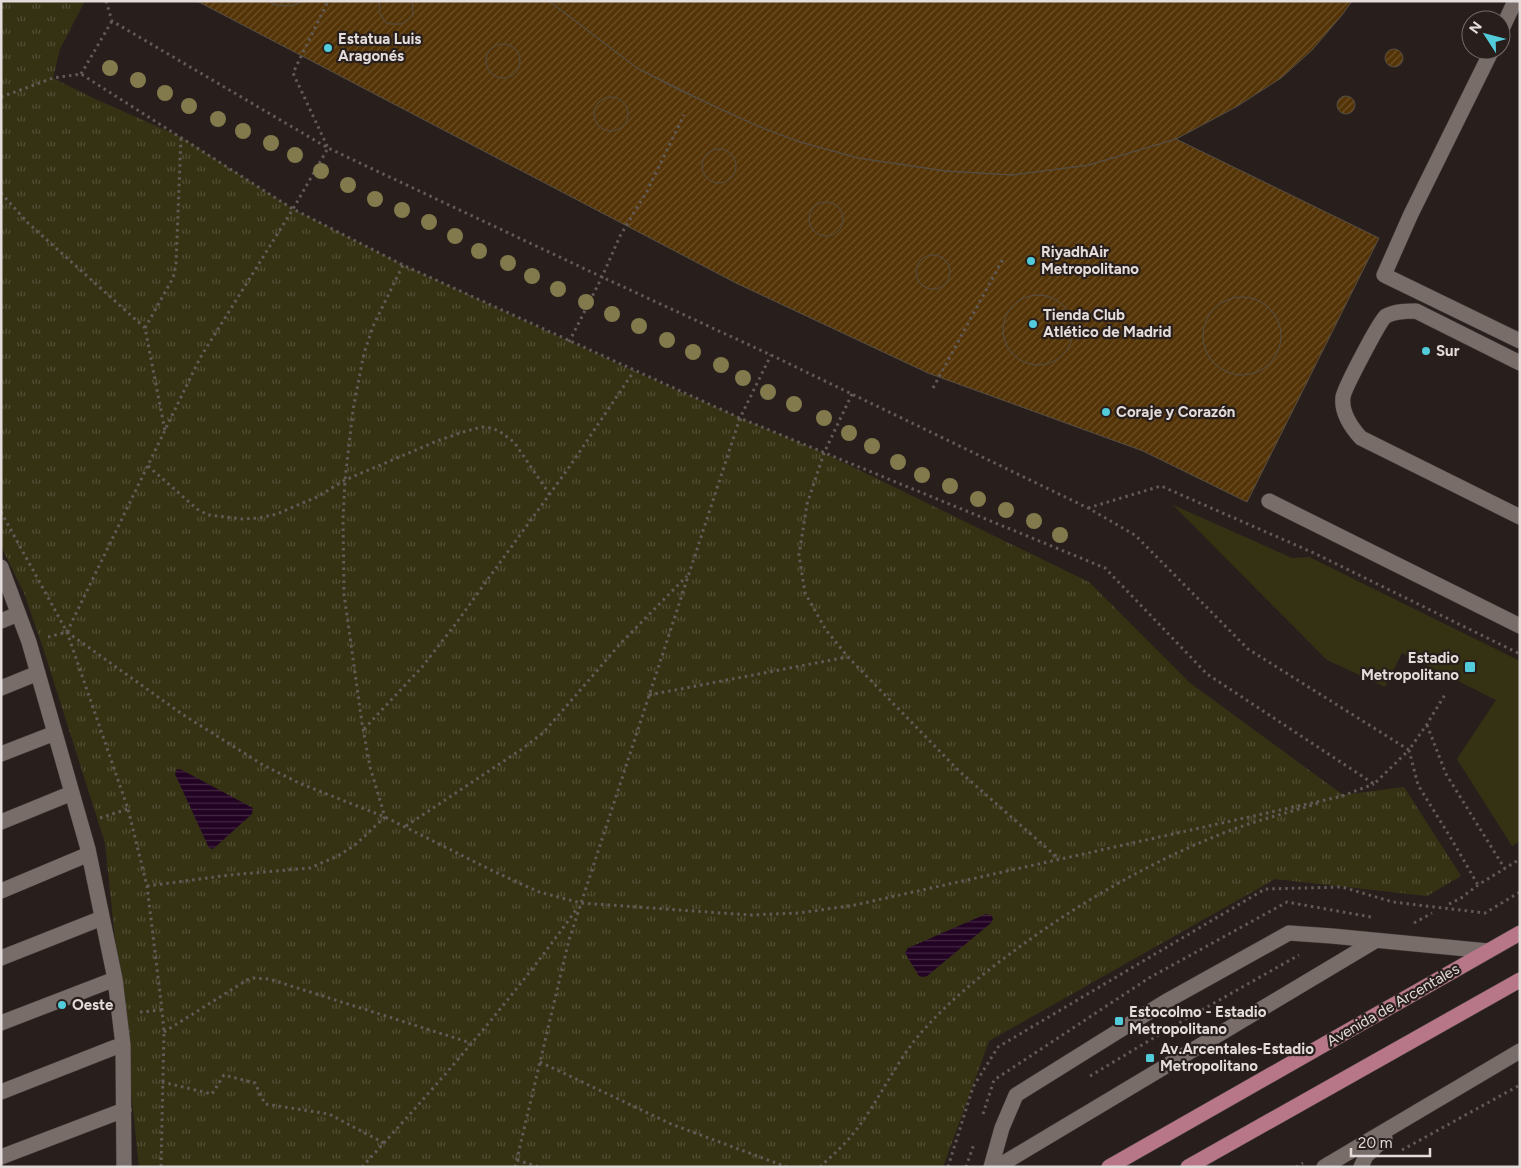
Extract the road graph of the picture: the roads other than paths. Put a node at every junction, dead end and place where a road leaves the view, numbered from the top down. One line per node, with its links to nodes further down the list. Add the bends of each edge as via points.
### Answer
1 (1487, 60): 2 (street, via 1410,214 1384,275)
2 (1520, 341)
3 (1520, 363): 5 (street, via 1416,311 1400,311 1386,316 1375,330 1343,397 1344,412 1361,438)
4 (1268, 501): 9 (street)
5 (1520, 517)
6 (1, 567): 7 (street)
7 (18, 614): 8 (street); 10 (street)
8 (1, 621)
9 (1520, 626)
10 (38, 673): 11 (street); 12 (street)
11 (1, 688)
12 (55, 733): 13 (street); 14 (street)
13 (1, 754)
14 (72, 793): 15 (street); 16 (street)
15 (1, 822)
16 (89, 854): 17 (street); 18 (street)
17 (1, 891)
18 (102, 918): 22 (street); 23 (street)
19 (1520, 933): 21 (main road, Avenida de Arcentales)
20 (1375, 941): 21 (street); 33 (street, via 1289,933 1165,1002 1016,1095); 34 (street)
21 (1488, 951): 35 (main road, Avenida de Arcentales)
22 (1, 958)
23 (115, 979): 25 (street); 26 (street)
24 (1520, 980): 36 (main road)
25 (1, 1023)
26 (123, 1045): 28 (street); 29 (street)
27 (1520, 1051): 30 (street)
28 (1, 1092)
29 (124, 1110): 31 (street); 32 (street)
30 (1404, 1120): 37 (street); 38 (street, via 1366,1156)
31 (1, 1157)
32 (124, 1167)
33 (991, 1167)
34 (997, 1167)
35 (1109, 1167)
36 (1188, 1167)
37 (1324, 1167)
38 (1361, 1167)

